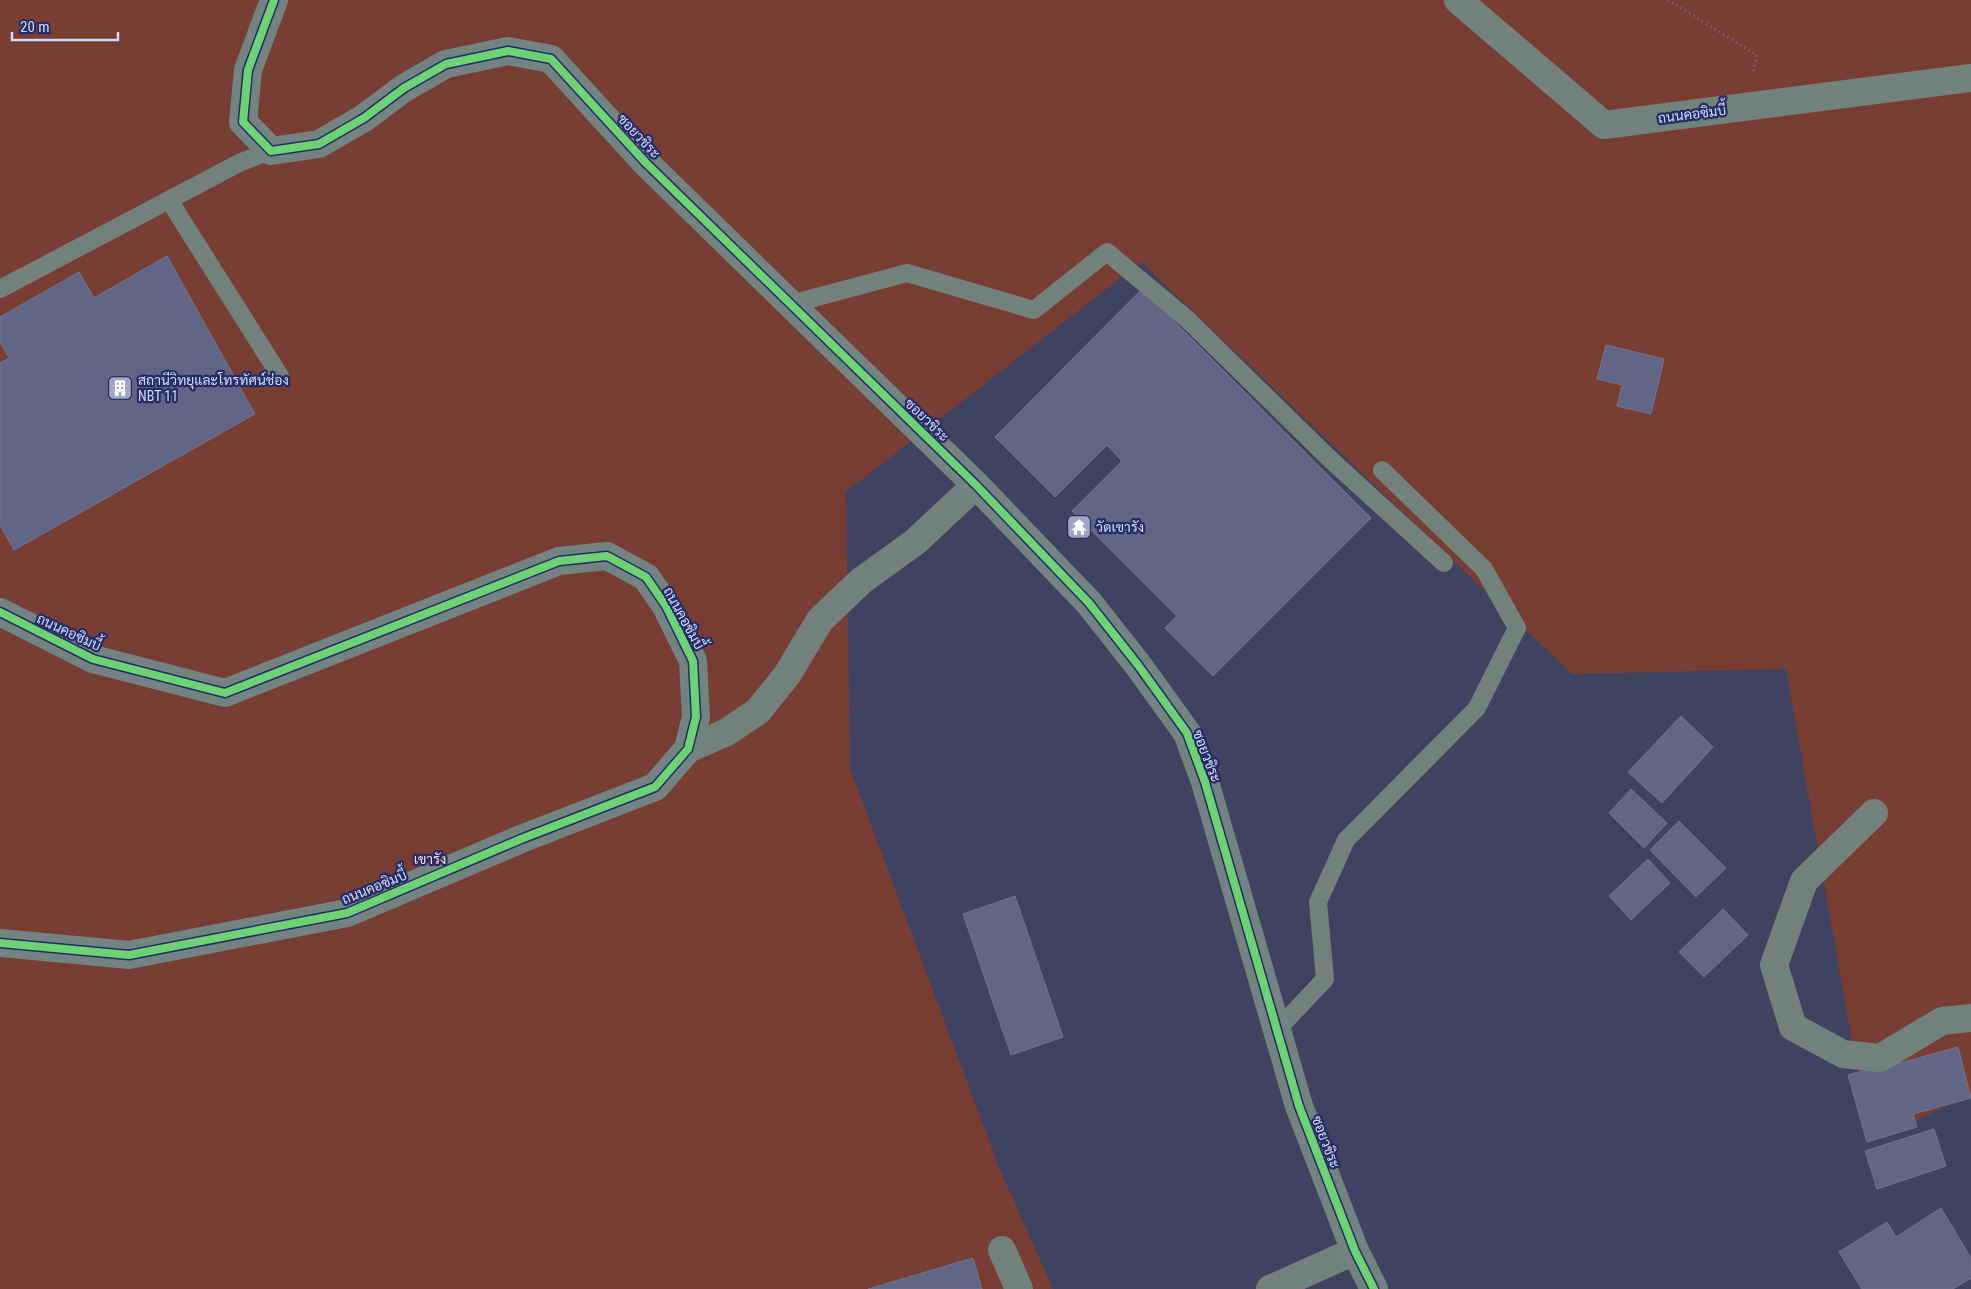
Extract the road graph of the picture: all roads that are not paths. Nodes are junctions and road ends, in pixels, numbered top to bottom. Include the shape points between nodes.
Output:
1 (274, 0) edge
2 (1458, 0) edge
3 (1971, 78) edge
4 (271, 151) junction
5 (169, 200) junction
6 (0, 289) edge
7 (791, 304) junction
8 (280, 376) dead end
9 (1382, 470) dead end
10 (976, 485) junction
11 (1444, 563) dead end
12 (0, 612) edge
13 (688, 749) junction
14 (1874, 813) dead end
15 (0, 943) edge
16 (1971, 1018) edge
17 (1277, 1030) junction
18 (1002, 1250) dead end
19 (1355, 1251) junction
20 (1020, 1289) edge
21 (1270, 1289) edge
22 (1374, 1289) edge

1 - 4 street via 248,70 244,122
2 - 3 street, ถนนคอซิมบี้ via 1604,125
4 - 5 lane via 241,162
4 - 7 street, ซอยวชิระ via 319,144 446,64 508,51 551,59 646,163
5 - 6 lane
5 - 8 lane
7 - 10 street, ซอยวชิระ
7 - 11 lane via 907,273 1034,310 1107,252 1187,319 1332,461
9 - 17 lane via 1484,569 1517,628 1477,708 1346,840 1318,902 1325,979
10 - 13 street via 916,542 861,581 820,620 787,675 758,711 727,732
10 - 17 street, ซอยวชิระ via 1089,603 1187,734 1205,782
12 - 13 street, ถนนคอซิมบี้ via 93,659 225,693 560,561 607,556 646,577 666,606 693,661 696,717
13 - 15 street, ถนนคอซิมบี้ via 655,787 347,913 129,955
14 - 16 street via 1804,880 1774,965 1794,1027 1843,1054 1880,1058 1942,1021
17 - 19 street, ซอยวชิระ via 1299,1106
18 - 20 street
19 - 21 street
19 - 22 street, ซอยวชิระ

